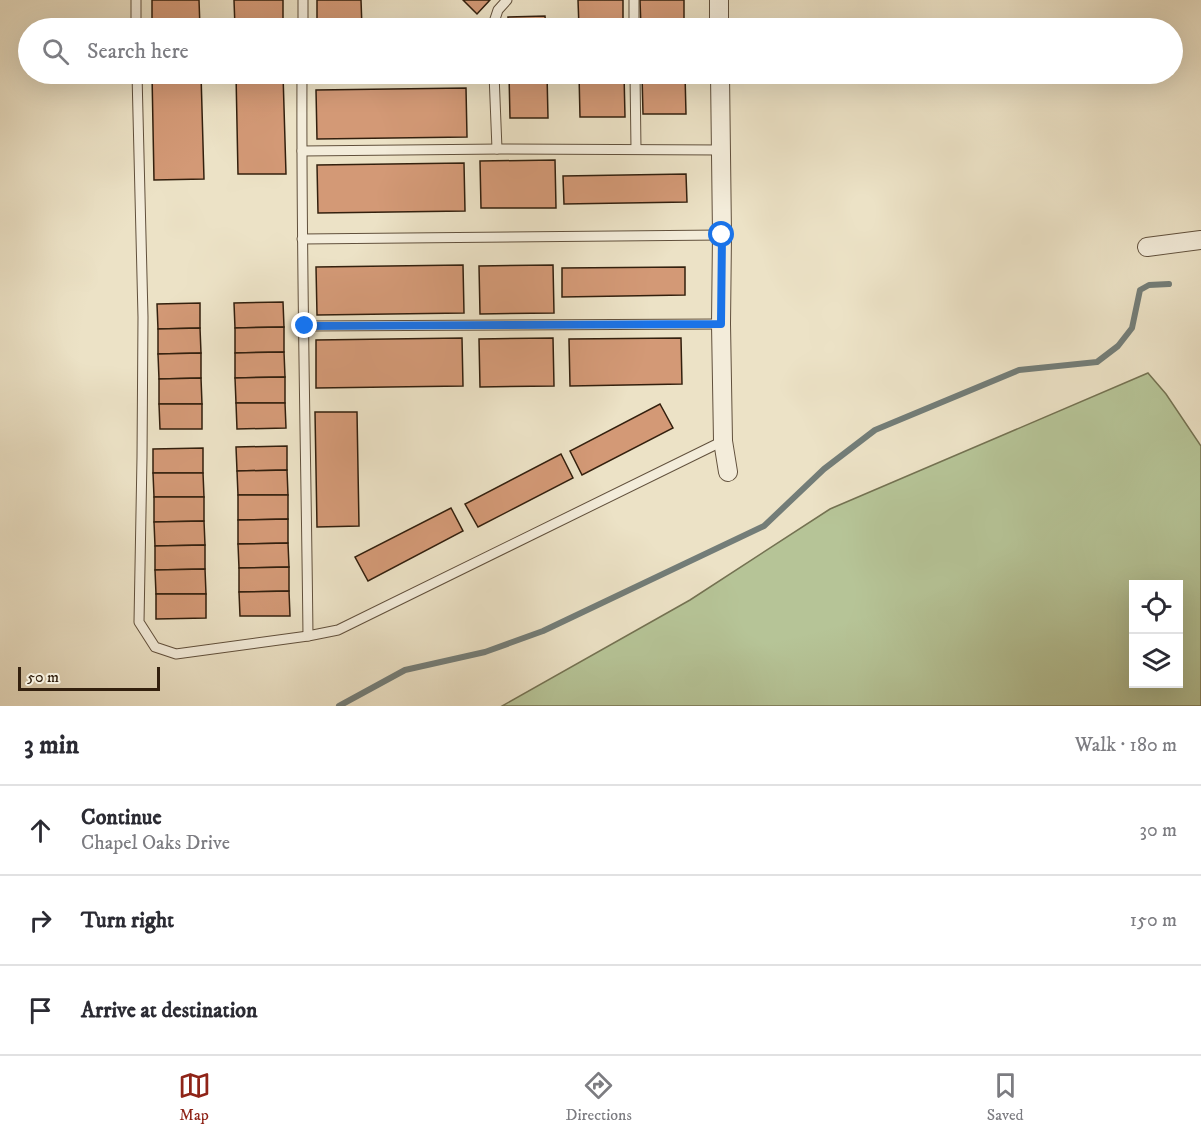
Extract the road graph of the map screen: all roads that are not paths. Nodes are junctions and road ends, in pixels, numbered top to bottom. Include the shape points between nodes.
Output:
1 (136, 0) edge
2 (303, 0) edge
3 (507, 0) edge
4 (634, 0) edge
5 (719, 0) edge
6 (136, 18) edge
7 (303, 18) edge
8 (495, 18) edge
9 (634, 18) edge
10 (719, 18) edge
11 (137, 84) edge
12 (303, 84) edge
13 (494, 84) edge
14 (635, 84) edge
15 (720, 84) edge
16 (497, 149) junction
17 (636, 149) junction
18 (721, 150) junction
19 (302, 151) junction
20 (722, 235) junction
21 (302, 239) junction
22 (1201, 240) edge
23 (1147, 247) dead end
24 (721, 324) junction
25 (305, 326) junction
26 (723, 441) junction
27 (728, 472) dead end
28 (308, 636) junction

1 - 6 lane
2 - 7 lane
3 - 8 lane
4 - 9 lane
5 - 10 street
11 - 28 lane via 143,317 139,622 155,647 176,654
12 - 19 lane
13 - 16 lane
14 - 17 lane
15 - 18 street
16 - 17 lane
16 - 19 lane
17 - 18 lane
18 - 20 street
19 - 21 lane
20 - 21 lane
20 - 24 street
21 - 25 lane
22 - 23 street
24 - 25 lane
24 - 26 street
25 - 28 lane
26 - 27 street
26 - 28 lane via 338,630

